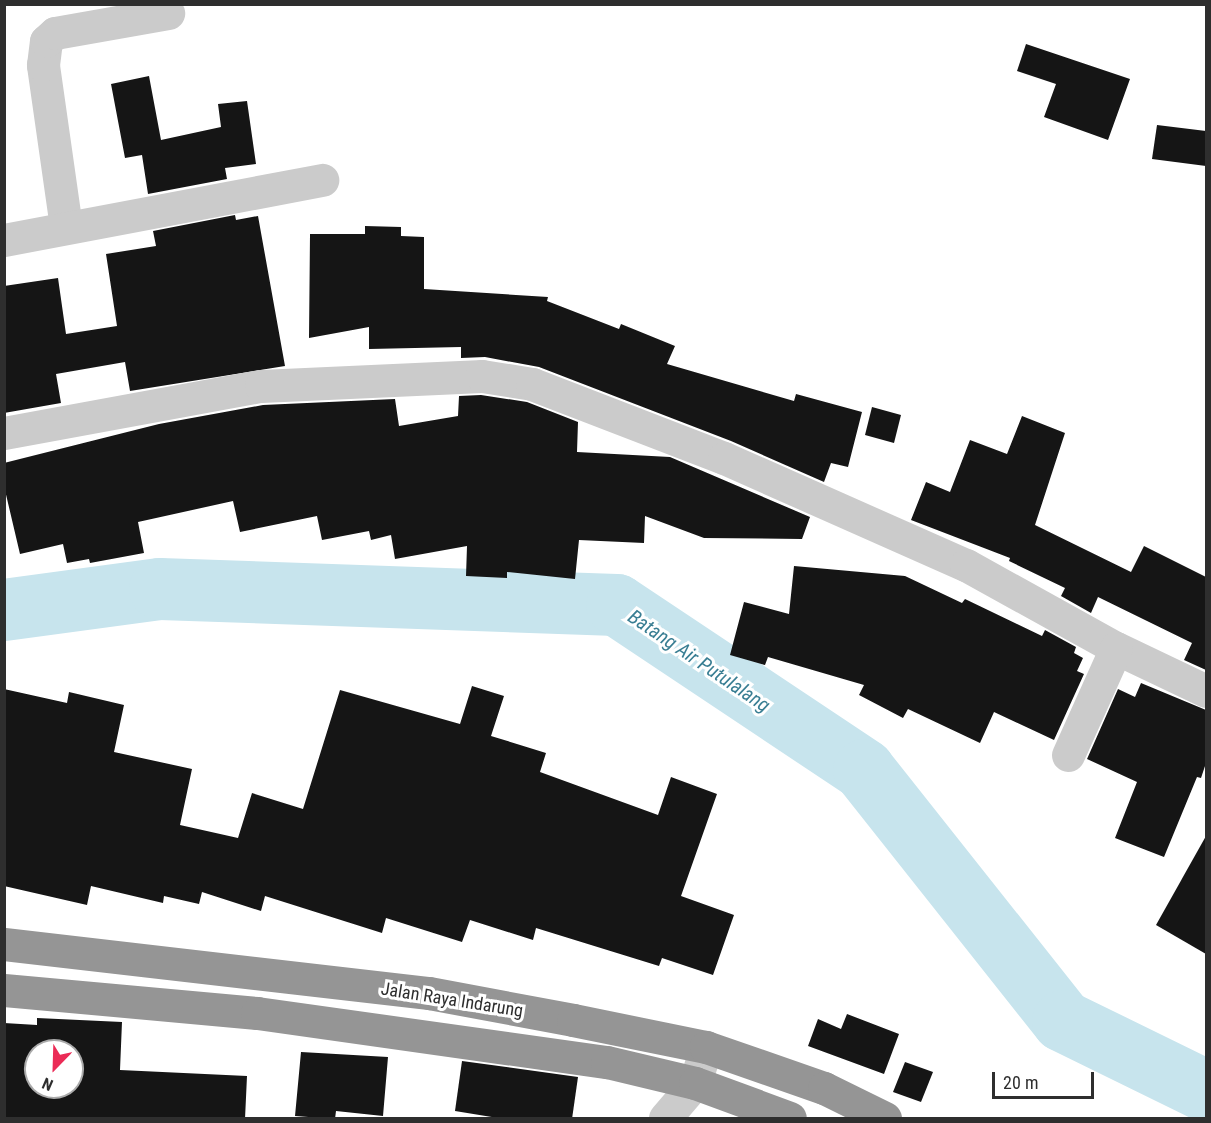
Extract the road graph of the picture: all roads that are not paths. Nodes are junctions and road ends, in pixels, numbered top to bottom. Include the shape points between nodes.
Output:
1 (168, 13) dead end
2 (322, 180) dead end
3 (66, 227) junction
4 (4, 240) edge
5 (4, 433) edge
6 (1116, 648) junction
7 (1206, 691) edge
8 (1068, 755) dead end
9 (4, 944) edge
10 (261, 976) junction
11 (4, 990) edge
12 (257, 1013) junction
13 (706, 1047) junction
14 (695, 1083) junction
15 (665, 1119) edge
16 (790, 1119) edge
17 (885, 1119) edge

1 - 3 street via 55,33 46,41 43,65
2 - 3 street
3 - 4 street
5 - 6 street via 261,386 482,376 532,384 724,458 966,565
6 - 7 street
6 - 8 street
9 - 10 highway, Jalan Raya Indarung
10 - 12 highway
10 - 13 highway, Jalan Raya Indarung via 429,993
11 - 12 highway, Jalan Raya Indarung
12 - 14 highway, Jalan Raya Indarung via 607,1062
13 - 14 street
13 - 17 highway, Jalan Raya Indarung via 824,1088
14 - 15 street
14 - 16 highway, Jalan Raya Indarung

